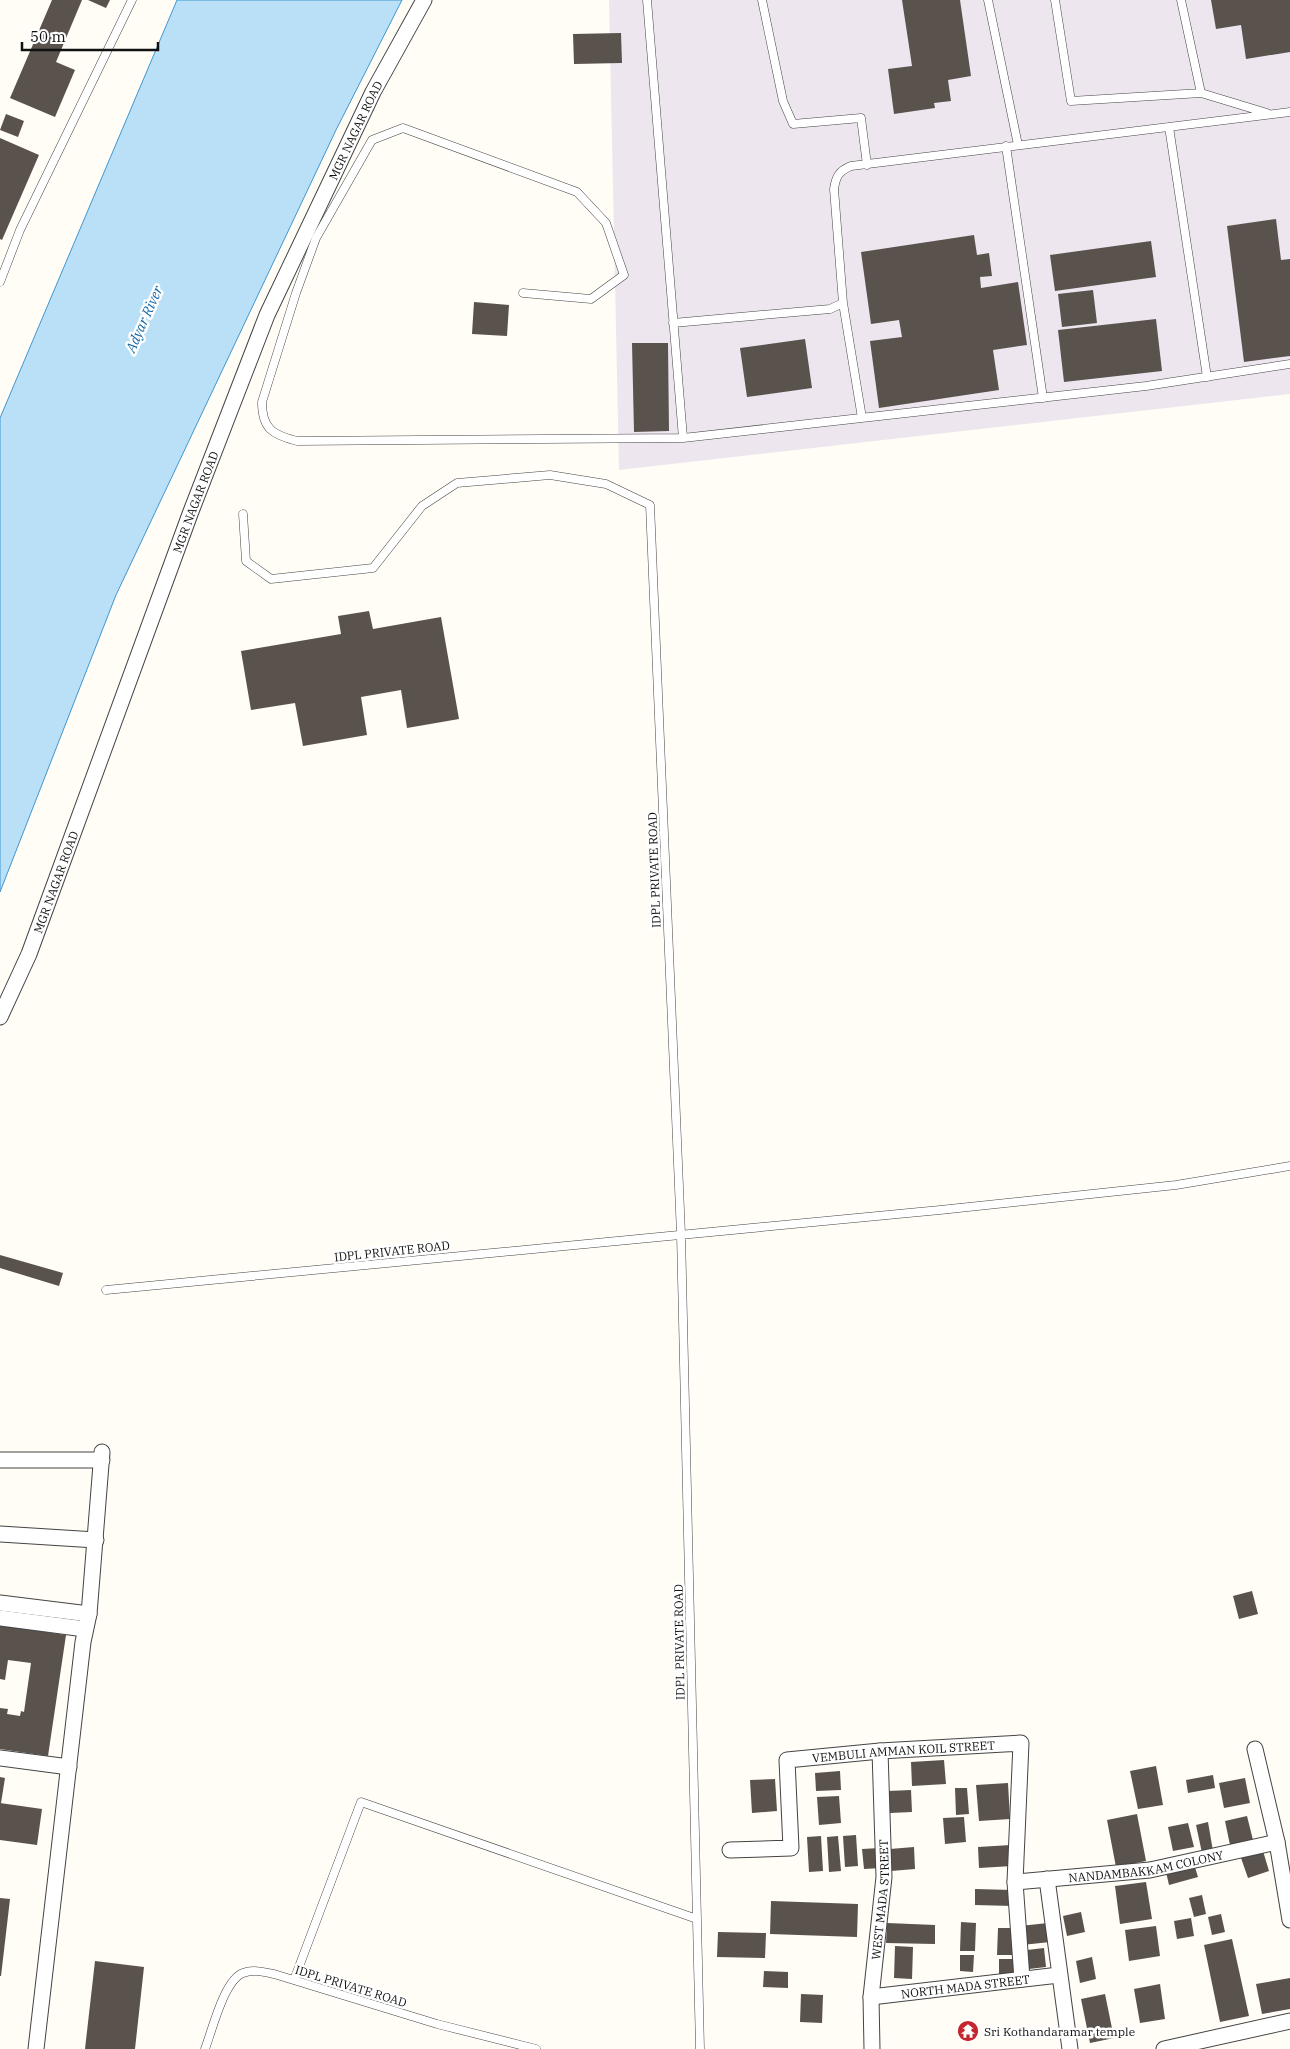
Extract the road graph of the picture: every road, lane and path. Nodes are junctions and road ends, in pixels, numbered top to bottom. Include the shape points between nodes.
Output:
1 (132, 0) edge
2 (424, 0) edge
3 (647, 0) edge
4 (762, 0) edge
5 (988, 0) edge
6 (1055, 0) edge
7 (1181, 0) edge
8 (1201, 93) junction
9 (1290, 112) edge
10 (1271, 114) junction
11 (1169, 127) junction
12 (1018, 145) junction
13 (1006, 146) junction
14 (867, 165) junction
15 (0, 282) edge
16 (523, 293) dead end
17 (843, 304) junction
18 (674, 323) junction
19 (1290, 364) edge
20 (1208, 377) junction
21 (1043, 398) junction
22 (862, 418) junction
23 (683, 438) junction
24 (243, 514) dead end
25 (0, 1017) edge
26 (1290, 1166) edge
27 (681, 1234) junction
28 (106, 1290) dead end
29 (0, 1460) edge
30 (0, 1534) edge
31 (96, 1540) junction
32 (0, 1603) edge
33 (89, 1614) junction
34 (0, 1618) edge
35 (85, 1629) junction
36 (1255, 1749) dead end
37 (880, 1751) junction
38 (0, 1758) edge
39 (69, 1767) junction
40 (1277, 1842) junction
41 (730, 1850) dead end
42 (1047, 1879) junction
43 (1015, 1882) junction
44 (697, 1919) junction
45 (1290, 1920) edge
46 (1059, 1975) junction
47 (1022, 1979) junction
48 (294, 1980) junction
49 (871, 1997) junction
50 (1290, 2021) edge
51 (1187, 2047) edge
52 (36, 2049) edge
53 (205, 2049) edge
54 (536, 2049) edge
55 (700, 2049) edge
56 (872, 2049) edge
57 (1070, 2049) edge
58 (1164, 2049) edge

1 - 15 lane via 20,230
2 - 25 street, MGR NAGAR ROAD via 373,92 267,315 190,514 29,954
3 - 18 lane
4 - 14 lane via 783,101 793,124 861,118
5 - 12 lane
6 - 8 lane via 1071,102
7 - 8 lane
8 - 10 lane
9 - 10 lane
10 - 11 lane
11 - 12 lane
11 - 20 lane
12 - 13 lane
13 - 14 lane
13 - 21 lane
14 - 17 lane via 842,170 836,176 836,232
16 - 23 lane via 592,299 624,276 606,222 576,192 403,128 372,140 316,238 262,402 262,418 270,431 297,441
17 - 18 lane via 830,309
17 - 22 lane
18 - 23 lane
19 - 20 lane
20 - 21 lane
21 - 22 lane
22 - 23 lane
24 - 27 lane, IDPL PRIVATE ROAD via 246,562 271,579 373,568 422,506 457,482 550,475 606,484 650,505
26 - 27 lane via 1176,1186
27 - 28 lane, IDPL PRIVATE ROAD
27 - 44 lane, IDPL PRIVATE ROAD
29 - 31 street via 102,1456
30 - 31 street
31 - 33 street
32 - 33 street
33 - 35 street
34 - 35 street
35 - 39 street
36 - 40 street
37 - 41 street, VEMBULI AMMAN KOIL STREET via 788,1760 791,1848
37 - 43 street, VEMBULI AMMAN KOIL STREET via 1021,1743
37 - 49 street, WEST MADA STREET via 884,1877
38 - 39 street
39 - 52 street
40 - 42 street, NANDAMBAKKAM COLONY via 1150,1870
40 - 45 street
42 - 43 street, NANDAMBAKKAM COLONY
42 - 46 street
43 - 47 street
44 - 48 lane via 361,1802
44 - 55 lane, IDPL PRIVATE ROAD
46 - 47 street, NORTH MADA STREET
46 - 57 street
47 - 49 street, NORTH MADA STREET
48 - 53 lane, IDPL PRIVATE ROAD via 254,1971 241,1973 228,1986
48 - 54 lane, IDPL PRIVATE ROAD via 437,2024
49 - 56 street, WEST MADA STREET
50 - 51 street
51 - 58 street

